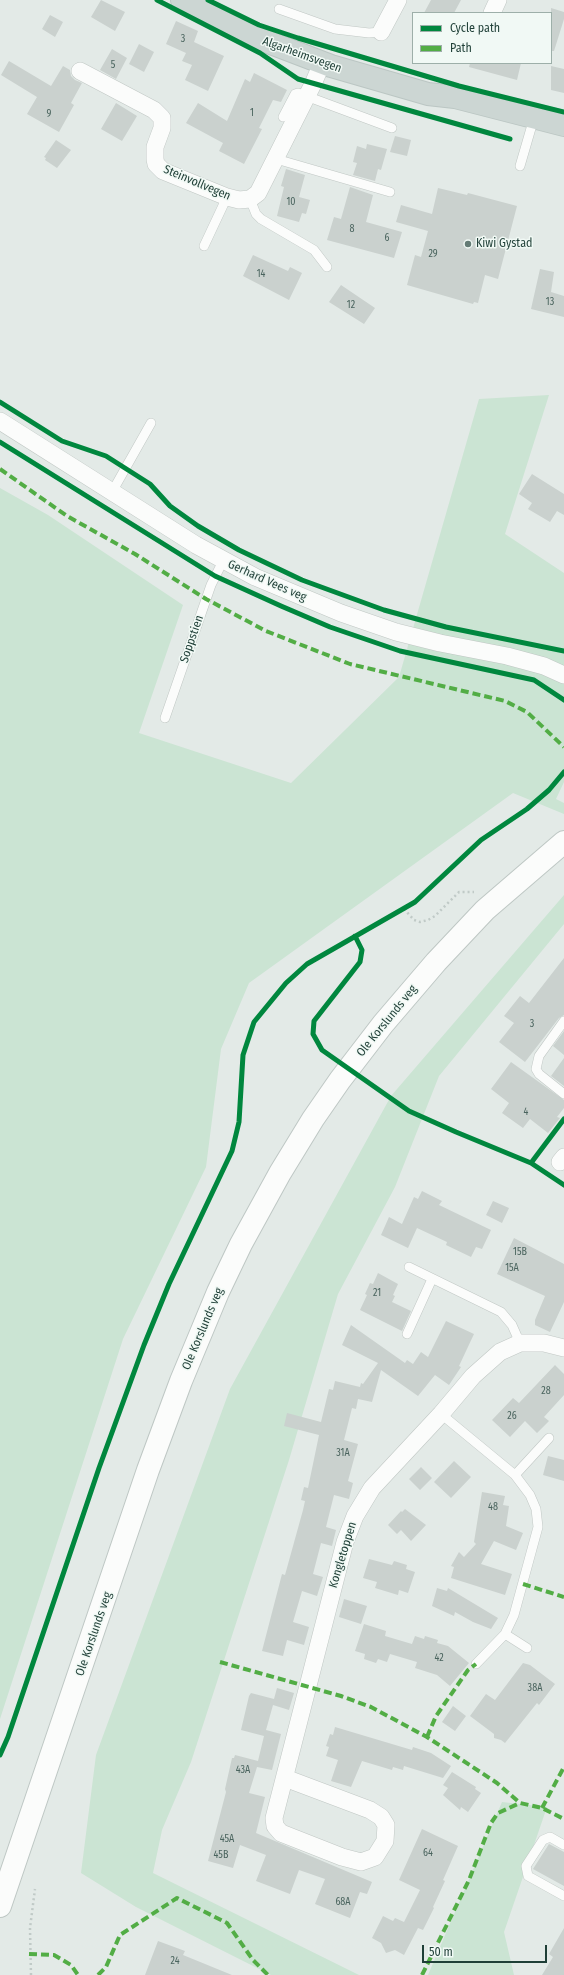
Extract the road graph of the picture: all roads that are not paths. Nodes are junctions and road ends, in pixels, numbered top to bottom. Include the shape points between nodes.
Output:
1 (182, 0) edge
2 (398, 0) edge
3 (498, 0) edge
4 (279, 9) dead end
5 (492, 12) edge
6 (381, 32) joint
7 (322, 63) junction
8 (80, 71) dead end
9 (306, 97) junction
10 (283, 117) dead end
11 (533, 124) junction
12 (564, 125) edge
13 (392, 128) dead end
14 (564, 140) edge
15 (276, 159) junction
16 (520, 166) dead end
17 (390, 192) dead end
18 (227, 197) junction
19 (250, 199) junction
20 (204, 246) dead end
21 (327, 267) dead end
22 (0, 421) edge
23 (152, 423) dead end
24 (112, 492) junction
25 (223, 561) junction
26 (564, 675) edge
27 (165, 718) dead end
28 (564, 842) edge
29 (564, 1021) edge
30 (564, 1094) edge
31 (409, 1267) dead end
32 (432, 1279) junction
33 (407, 1334) dead end
34 (520, 1343) junction
35 (564, 1348) edge
36 (441, 1414) junction
37 (549, 1438) dead end
38 (515, 1475) junction
39 (505, 1634) junction
40 (527, 1648) dead end
41 (476, 1664) dead end
42 (285, 1778) junction
43 (564, 1845) edge
44 (564, 1896) edge
45 (0, 1906) edge

1 - 7 main road, Algarheimsvegen via 255,37
2 - 6 street
3 - 5 street
4 - 6 lane via 335,29
7 - 9 street
7 - 11 main road, Algarheimsvegen via 428,94 455,97
8 - 18 street, Steinvollvegen via 154,110 162,118 162,128 155,147 156,164 163,170
9 - 10 lane via 295,94
9 - 13 lane
9 - 15 street
11 - 12 main road, Algarheimsvegen
11 - 14 main road, Algarheimsvegen
11 - 16 lane
15 - 17 lane
15 - 19 street via 258,193
18 - 19 street, Steinvollvegen
18 - 20 lane
19 - 21 lane via 261,219 314,250
22 - 24 street, Gerhard Vees veg
23 - 24 lane
24 - 25 street, Gerhard Vees veg
25 - 26 street, Gerhard Vees veg via 341,613 396,632 514,658 544,666
25 - 27 lane, Soppstien via 212,585
28 - 45 street, Ole Korslunds veg via 485,910 383,1024 313,1119 241,1244 181,1381 148,1470
29 - 30 lane via 539,1056 536,1069
31 - 32 lane
32 - 33 lane
32 - 34 lane via 501,1312 512,1325
34 - 35 street, Kongletoppen via 544,1343
34 - 36 street, Kongletoppen via 500,1352 472,1376
36 - 38 lane
36 - 42 street, Kongletoppen via 372,1488 355,1516 345,1542
37 - 38 lane
38 - 39 lane via 530,1495 536,1509 538,1527 514,1615
39 - 40 lane
39 - 41 lane
42 - 42 street, Kongletoppen via 274,1818 275,1826 281,1832 342,1857 361,1862 375,1857 385,1841 386,1825 381,1818 370,1810
43 - 44 lane via 550,1837 543,1840 526,1866 528,1876

